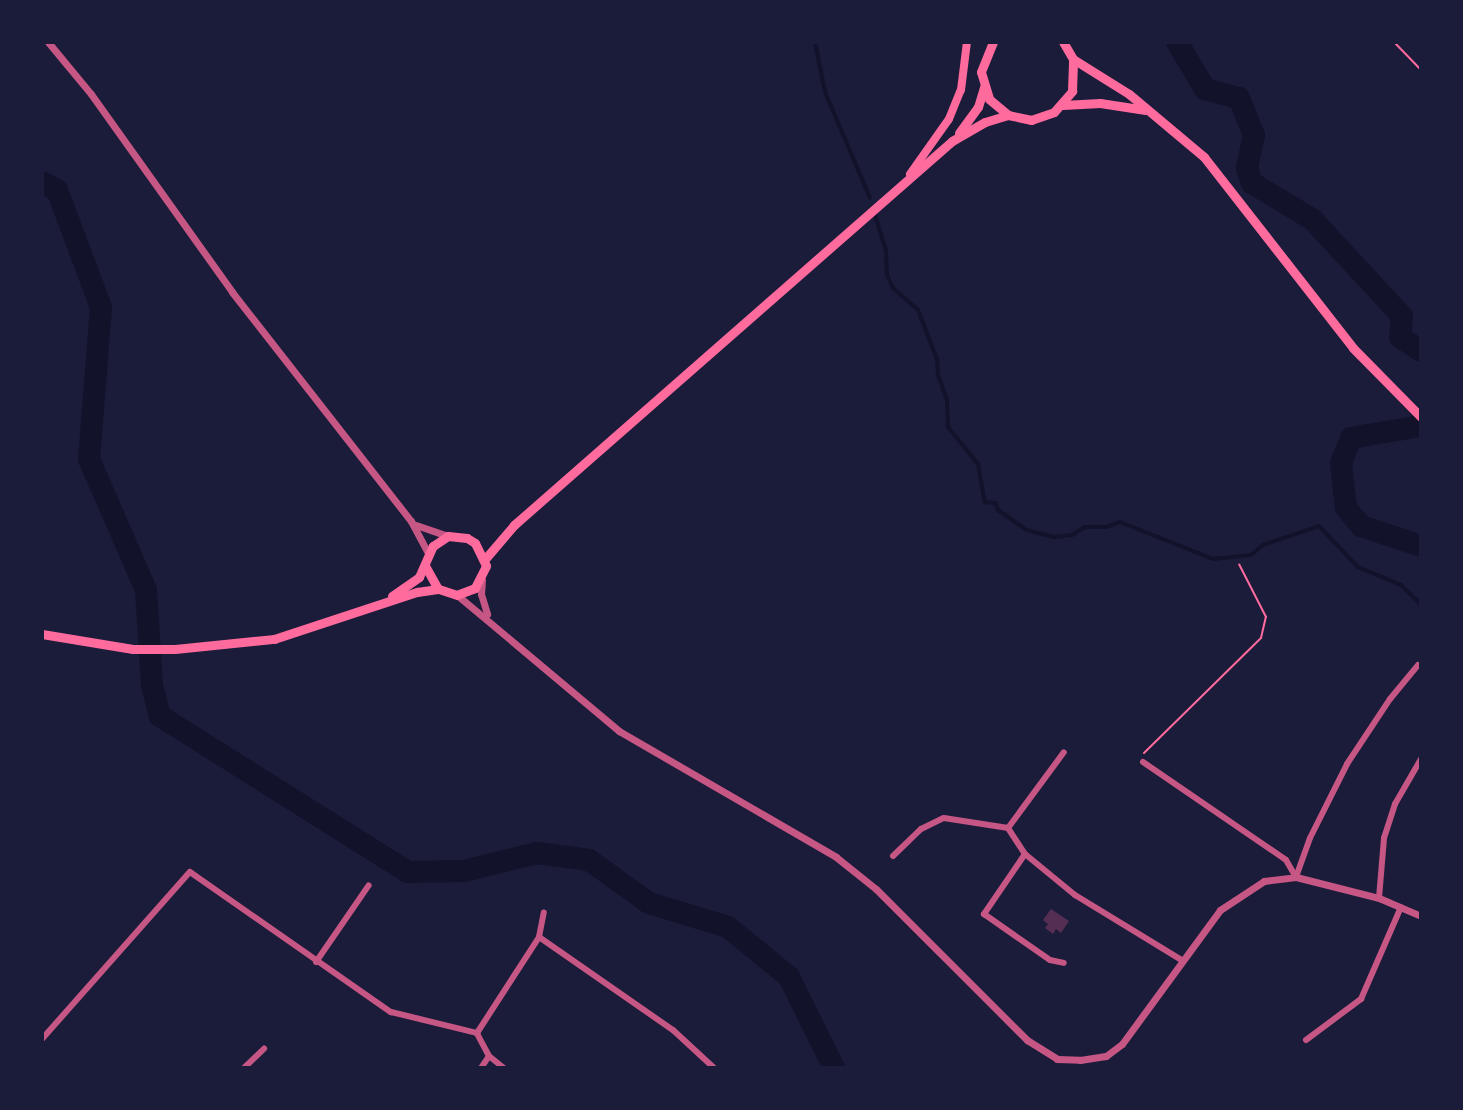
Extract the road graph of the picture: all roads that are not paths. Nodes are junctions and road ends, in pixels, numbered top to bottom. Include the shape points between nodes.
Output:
1 (48, 42) edge
2 (967, 42) edge
3 (992, 42) edge
4 (1063, 42) edge
5 (1073, 59) junction
6 (984, 87) junction
7 (1063, 105) junction
8 (1148, 110) junction
9 (1008, 115) junction
10 (952, 141) junction
11 (902, 185) junction
12 (1418, 414) edge
13 (411, 521) junction
14 (514, 525) junction
15 (448, 536) junction
16 (475, 543) junction
17 (428, 553) junction
18 (485, 559) junction
19 (426, 567) junction
20 (482, 580) junction
21 (438, 589) junction
22 (457, 595) junction
23 (368, 608) junction
24 (490, 620) junction
25 (42, 634) edge
26 (1418, 665) dead end
27 (1064, 752) dead end
28 (1421, 759) edge
29 (1143, 762) road end
30 (1008, 828) junction
31 (1025, 854) junction
32 (893, 856) dead end
33 (1296, 877) junction
34 (369, 885) dead end
35 (1379, 898) junction
36 (1401, 907) junction
37 (544, 912) dead end
38 (1421, 916) edge
39 (539, 937) junction
40 (1183, 961) junction
41 (316, 962) junction
42 (1064, 963) dead end
43 (477, 1033) junction
44 (42, 1039) edge
45 (1306, 1040) dead end
46 (264, 1049) dead end
47 (489, 1056) junction
48 (244, 1068) edge
49 (481, 1068) edge
50 (504, 1068) edge
51 (714, 1068) edge

1 - 13 street via 232,292
2 - 11 main road via 961,90 949,119
3 - 6 main road via 981,72
4 - 5 main road
5 - 7 main road via 1074,83
5 - 8 main road
6 - 9 main road via 989,99
6 - 10 main road via 978,107
7 - 8 main road via 1100,103
7 - 9 main road via 1031,120
8 - 12 main road via 1204,157 1353,348
9 - 10 main road
10 - 11 main road
11 - 14 main road
13 - 15 street
13 - 17 street
14 - 16 main road
14 - 18 main road
15 - 16 main road
15 - 17 main road
16 - 18 main road
17 - 19 main road
18 - 20 main road
19 - 21 main road
19 - 23 main road via 413,583
20 - 22 main road
20 - 24 street
21 - 22 main road
21 - 23 main road
22 - 24 street
23 - 25 main road via 274,639 175,649
24 - 40 street via 619,731 836,857 876,889 1027,1040 1057,1059 1106,1056 1122,1044
26 - 33 street via 1347,764
27 - 30 street
28 - 35 street via 1395,804 1384,838
29 - 33 street via 1286,860
30 - 31 street
30 - 32 street via 944,818 921,829
31 - 40 street via 1075,895
31 - 42 street via 984,914 1050,960
33 - 35 street
33 - 40 street via 1264,881 1235,897
34 - 41 street
35 - 36 street
36 - 38 street
36 - 45 street via 1361,999
37 - 39 street
39 - 43 street
39 - 51 street via 673,1030
41 - 43 street via 391,1012
41 - 44 street via 190,872
43 - 47 street
46 - 48 street
47 - 49 street
47 - 50 street

